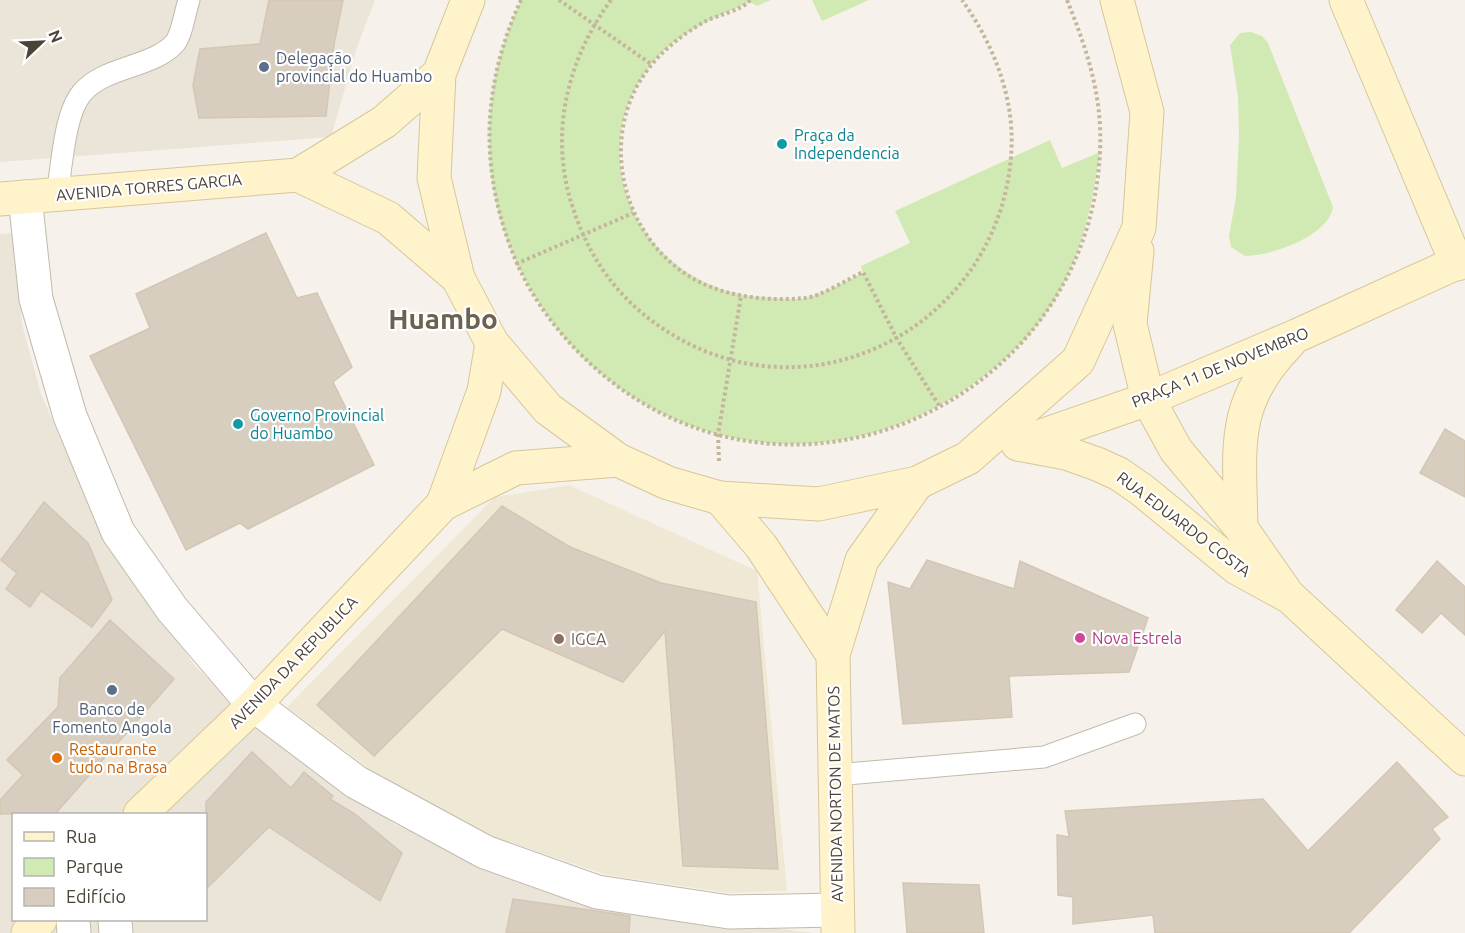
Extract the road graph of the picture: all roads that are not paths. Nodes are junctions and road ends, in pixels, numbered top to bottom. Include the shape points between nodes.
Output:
1 (189, 0) edge
2 (468, 0) edge
3 (1117, 0) edge
4 (1346, 0) edge
5 (440, 74) junction
6 (298, 175) junction
7 (27, 197) edge
8 (1139, 228) junction
9 (1462, 264) edge
10 (458, 278) junction
11 (1296, 336) junction
12 (492, 343) junction
13 (1148, 399) junction
14 (1018, 444) junction
15 (968, 459) junction
16 (618, 460) junction
17 (917, 483) junction
18 (720, 498) junction
19 (443, 504) junction
20 (1241, 528) junction
21 (1290, 597) junction
22 (833, 655) junction
23 (254, 705) junction
24 (1135, 724) dead end
25 (1465, 759) edge
26 (834, 775) junction
27 (141, 813) edge
28 (39, 921) edge
29 (838, 922) edge
30 (28, 933) edge

1 - 7 lane via 175,43 150,59 92,82 80,94
2 - 5 main road, PRAÇA 11 DE NOVEMBRO
3 - 8 main road, PRAÇA 11 DE NOVEMBRO via 1147,112
4 - 9 main road
5 - 6 main road via 384,122
5 - 10 main road, PRAÇA 11 DE NOVEMBRO via 434,178
6 - 7 main road, AVENIDA TORRES GARCIA
6 - 10 main road via 388,218
7 - 23 street via 36,299 70,416 118,532 171,609
8 - 13 main road via 1130,324
8 - 15 main road, PRAÇA 11 DE NOVEMBRO via 1078,361
9 - 11 main road, PRAÇA 11 DE NOVEMBRO
10 - 12 main road, PRAÇA 11 DE NOVEMBRO
11 - 13 main road, PRAÇA 11 DE NOVEMBRO
11 - 20 main road via 1258,380 1246,405 1240,431
12 - 16 main road, PRAÇA 11 DE NOVEMBRO via 548,410
12 - 19 main road via 484,391
13 - 14 main road, PRAÇA 11 DE NOVEMBRO
13 - 20 main road via 1176,450
14 - 15 main road, PRAÇA 11 DE NOVEMBRO
14 - 21 main road, RUA EDUARDO COSTA via 1066,453 1119,474 1237,568
15 - 17 main road, PRAÇA 11 DE NOVEMBRO
16 - 18 main road, PRAÇA 11 DE NOVEMBRO via 668,483
16 - 19 main road via 516,468
17 - 18 main road, PRAÇA 11 DE NOVEMBRO via 819,504
17 - 22 main road, AVENIDA NORTON DE MATOS via 862,560
18 - 22 main road via 761,546
19 - 23 main road, AVENIDA DA REPUBLICA
20 - 21 main road
21 - 25 main road, RUA EDUARDO COSTA
22 - 26 main road, AVENIDA NORTON DE MATOS
23 - 27 main road, AVENIDA DA REPUBLICA
23 - 29 street via 356,782 485,852 586,888 729,912
24 - 26 lane via 1044,757
26 - 29 main road, AVENIDA NORTON DE MATOS
28 - 30 main road

